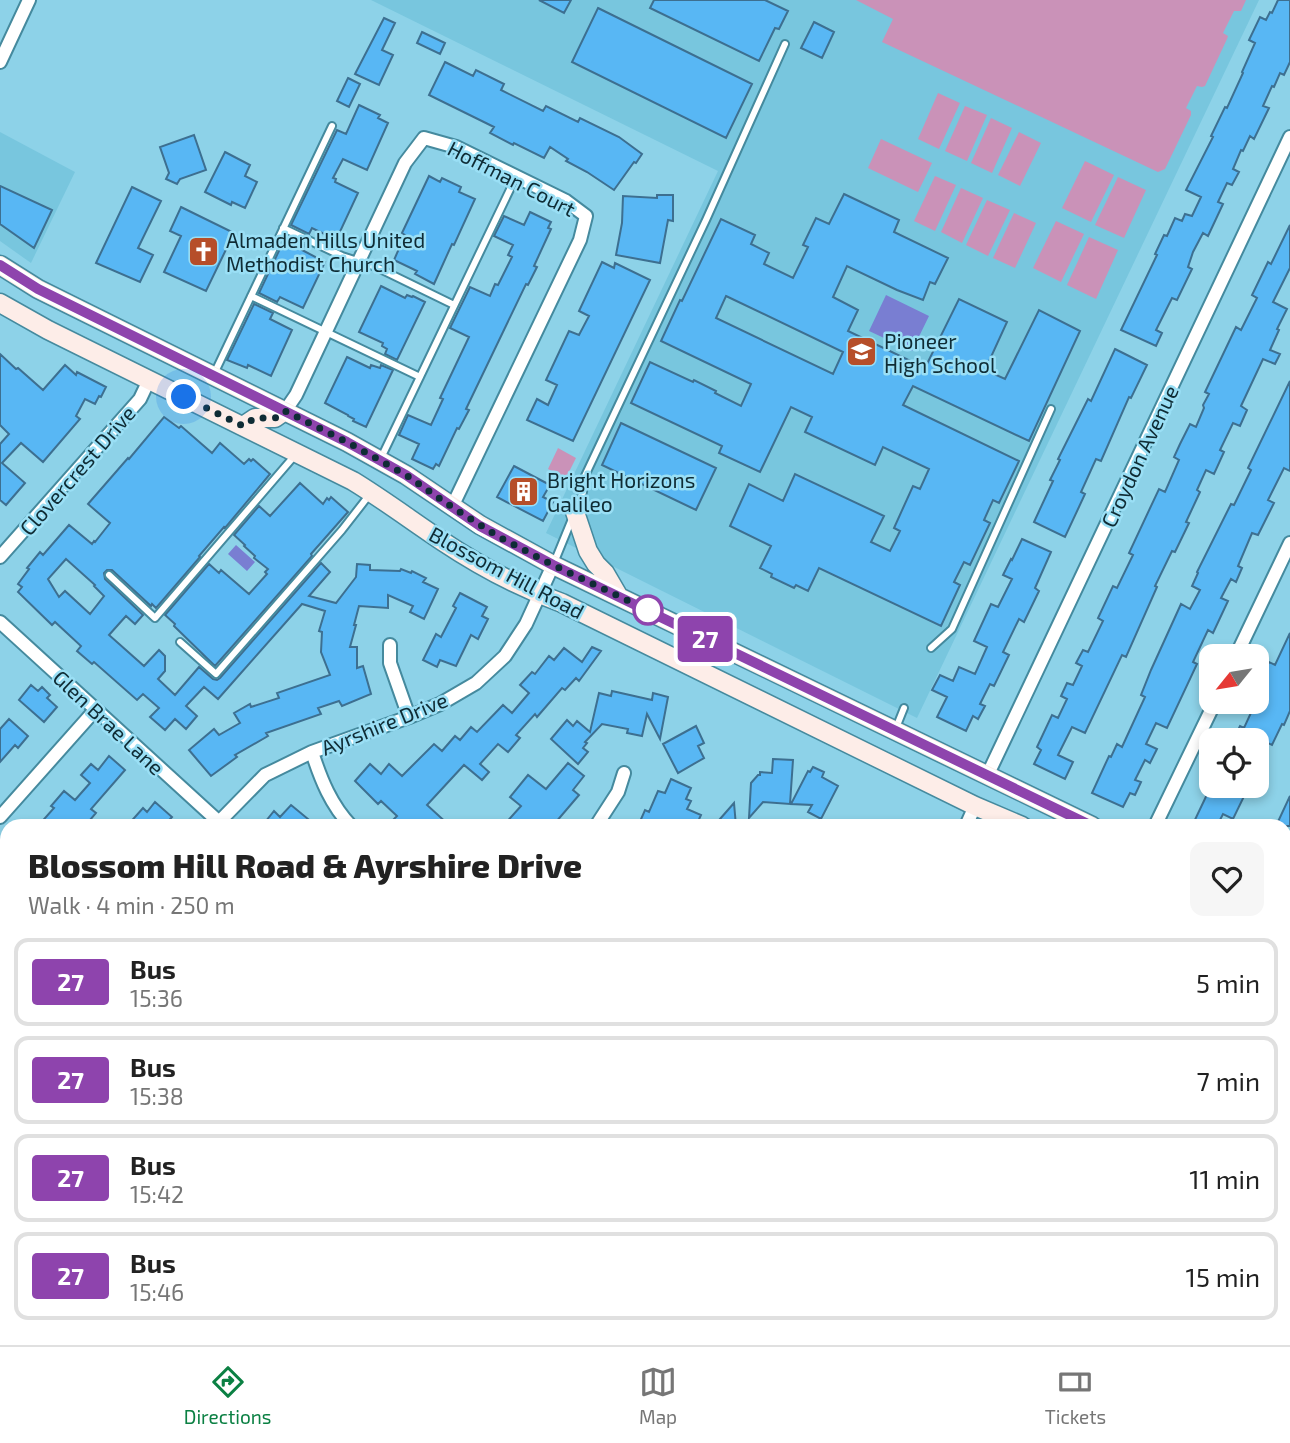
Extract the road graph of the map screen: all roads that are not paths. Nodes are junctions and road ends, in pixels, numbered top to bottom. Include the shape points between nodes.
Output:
1 (29, 0) edge
2 (785, 44) dead end
3 (0, 62) edge
4 (332, 126) dead end
5 (1290, 137) edge
6 (516, 177) junction
7 (283, 228) junction
8 (359, 262) junction
9 (3, 273) edge
10 (251, 296) junction
11 (0, 303) edge
12 (454, 305) junction
13 (325, 331) junction
14 (213, 376) junction
15 (420, 377) junction
16 (149, 380) junction
17 (1051, 409) dead end
18 (285, 411) junction
19 (243, 426) junction
20 (298, 453) junction
21 (380, 460) junction
22 (372, 492) junction
23 (452, 507) junction
24 (575, 512) junction
25 (1290, 543) edge
26 (0, 557) edge
27 (553, 565) junction
28 (109, 575) dead end
29 (540, 595) junction
30 (619, 597) junction
31 (0, 622) edge
32 (180, 642) dead end
33 (1242, 644) edge
34 (390, 645) dead end
35 (931, 648) dead end
36 (904, 708) dead end
37 (96, 709) junction
38 (1208, 714) edge
39 (409, 718) junction
40 (895, 730) junction
41 (312, 752) junction
42 (624, 773) dead end
43 (988, 774) junction
44 (975, 806) junction
45 (0, 817) edge
46 (212, 819) edge
47 (222, 819) edge
48 (345, 819) edge
49 (601, 819) edge
50 (969, 819) edge
51 (1006, 819) edge
52 (1078, 819) edge
53 (1159, 819) edge

1 - 3 street
2 - 24 lane via 584,478
4 - 7 lane
5 - 43 street, Croydon Avenue
6 - 8 street, Hoffman Court via 456,147 424,138 405,163
6 - 12 lane
6 - 23 street, Hoffman Court via 586,216 580,240
7 - 8 lane
7 - 10 lane
8 - 12 lane
8 - 13 street, Hoffman Court
9 - 14 main road, Blossom Hill Road
10 - 13 lane
10 - 14 lane
11 - 16 main road, Blossom Hill Road
12 - 15 lane
13 - 15 lane
13 - 18 street, Hoffman Court
14 - 18 main road, Blossom Hill Road
15 - 21 lane
16 - 19 main road, Blossom Hill Road
16 - 26 street, Clovercrest Drive via 140,399
17 - 35 lane via 952,629
18 - 19 main road
18 - 21 main road, Blossom Hill Road
19 - 20 main road, Blossom Hill Road
20 - 22 main road, Blossom Hill Road
20 - 28 lane via 155,618
21 - 23 main road, Blossom Hill Road
22 - 29 main road, Blossom Hill Road via 445,543
22 - 32 lane via 216,674
23 - 27 main road, Blossom Hill Road
24 - 27 lane
24 - 30 main road via 588,551
25 - 33 street
27 - 29 street, Ayrshire Drive
27 - 30 main road, Blossom Hill Road
29 - 39 street, Ayrshire Drive via 505,656 475,683
29 - 44 main road, Blossom Hill Road
30 - 40 main road, Blossom Hill Road
31 - 37 street, Glen Brae Lane
34 - 39 street via 390,663
36 - 40 lane
37 - 45 street
37 - 46 street, Glen Brae Lane
38 - 53 street
39 - 41 street, Ayrshire Drive
40 - 43 main road, Blossom Hill Road
41 - 47 street, Ayrshire Drive via 265,775
41 - 48 street via 333,804
42 - 49 street
43 - 52 main road, Blossom Hill Road
44 - 50 street
44 - 51 main road, Blossom Hill Road

